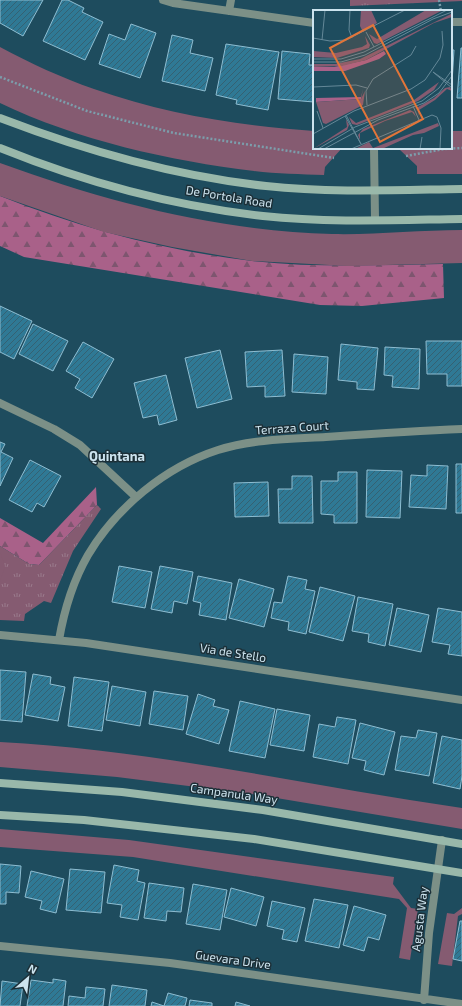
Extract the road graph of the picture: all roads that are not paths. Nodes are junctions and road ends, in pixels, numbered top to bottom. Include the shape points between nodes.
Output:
1 (164, 0) edge
2 (231, 0) edge
3 (229, 11) junction
4 (313, 23) edge
5 (0, 118) edge
6 (0, 148) edge
7 (374, 149) edge
8 (462, 189) edge
9 (374, 190) junction
10 (375, 219) junction
11 (462, 219) edge
12 (0, 403) edge
13 (462, 429) edge
14 (136, 497) junction
15 (0, 635) edge
16 (59, 640) junction
17 (462, 700) edge
18 (0, 783) edge
19 (0, 815) edge
20 (442, 840) junction
21 (462, 844) edge
22 (438, 870) junction
23 (462, 873) edge
24 (0, 946) edge
25 (424, 1000) junction
26 (462, 1004) edge

1 - 3 street
2 - 3 street
3 - 4 street
5 - 9 main road, De Portola Road via 47,136 119,158 188,175 267,186
6 - 10 main road, De Portola Road via 109,187 185,203 262,216 337,221
7 - 9 street
8 - 9 main road, De Portola Road
9 - 10 street
10 - 11 main road, De Portola Road
12 - 14 street via 54,429 80,445
13 - 14 street, Terraza Court via 264,440 217,451 173,470
14 - 16 street, Terraza Court via 88,555 63,617
15 - 16 street, Via de Stello
16 - 17 street, Via de Stello
18 - 20 main road, Campanula Way via 122,792 263,810
19 - 22 main road via 84,820 254,839
20 - 21 main road, Campanula Way
20 - 22 street, Agusta Way
22 - 23 main road
22 - 25 street, Agusta Way via 429,933
24 - 25 street, Guevara Drive via 170,963
25 - 26 street, Guevara Drive

